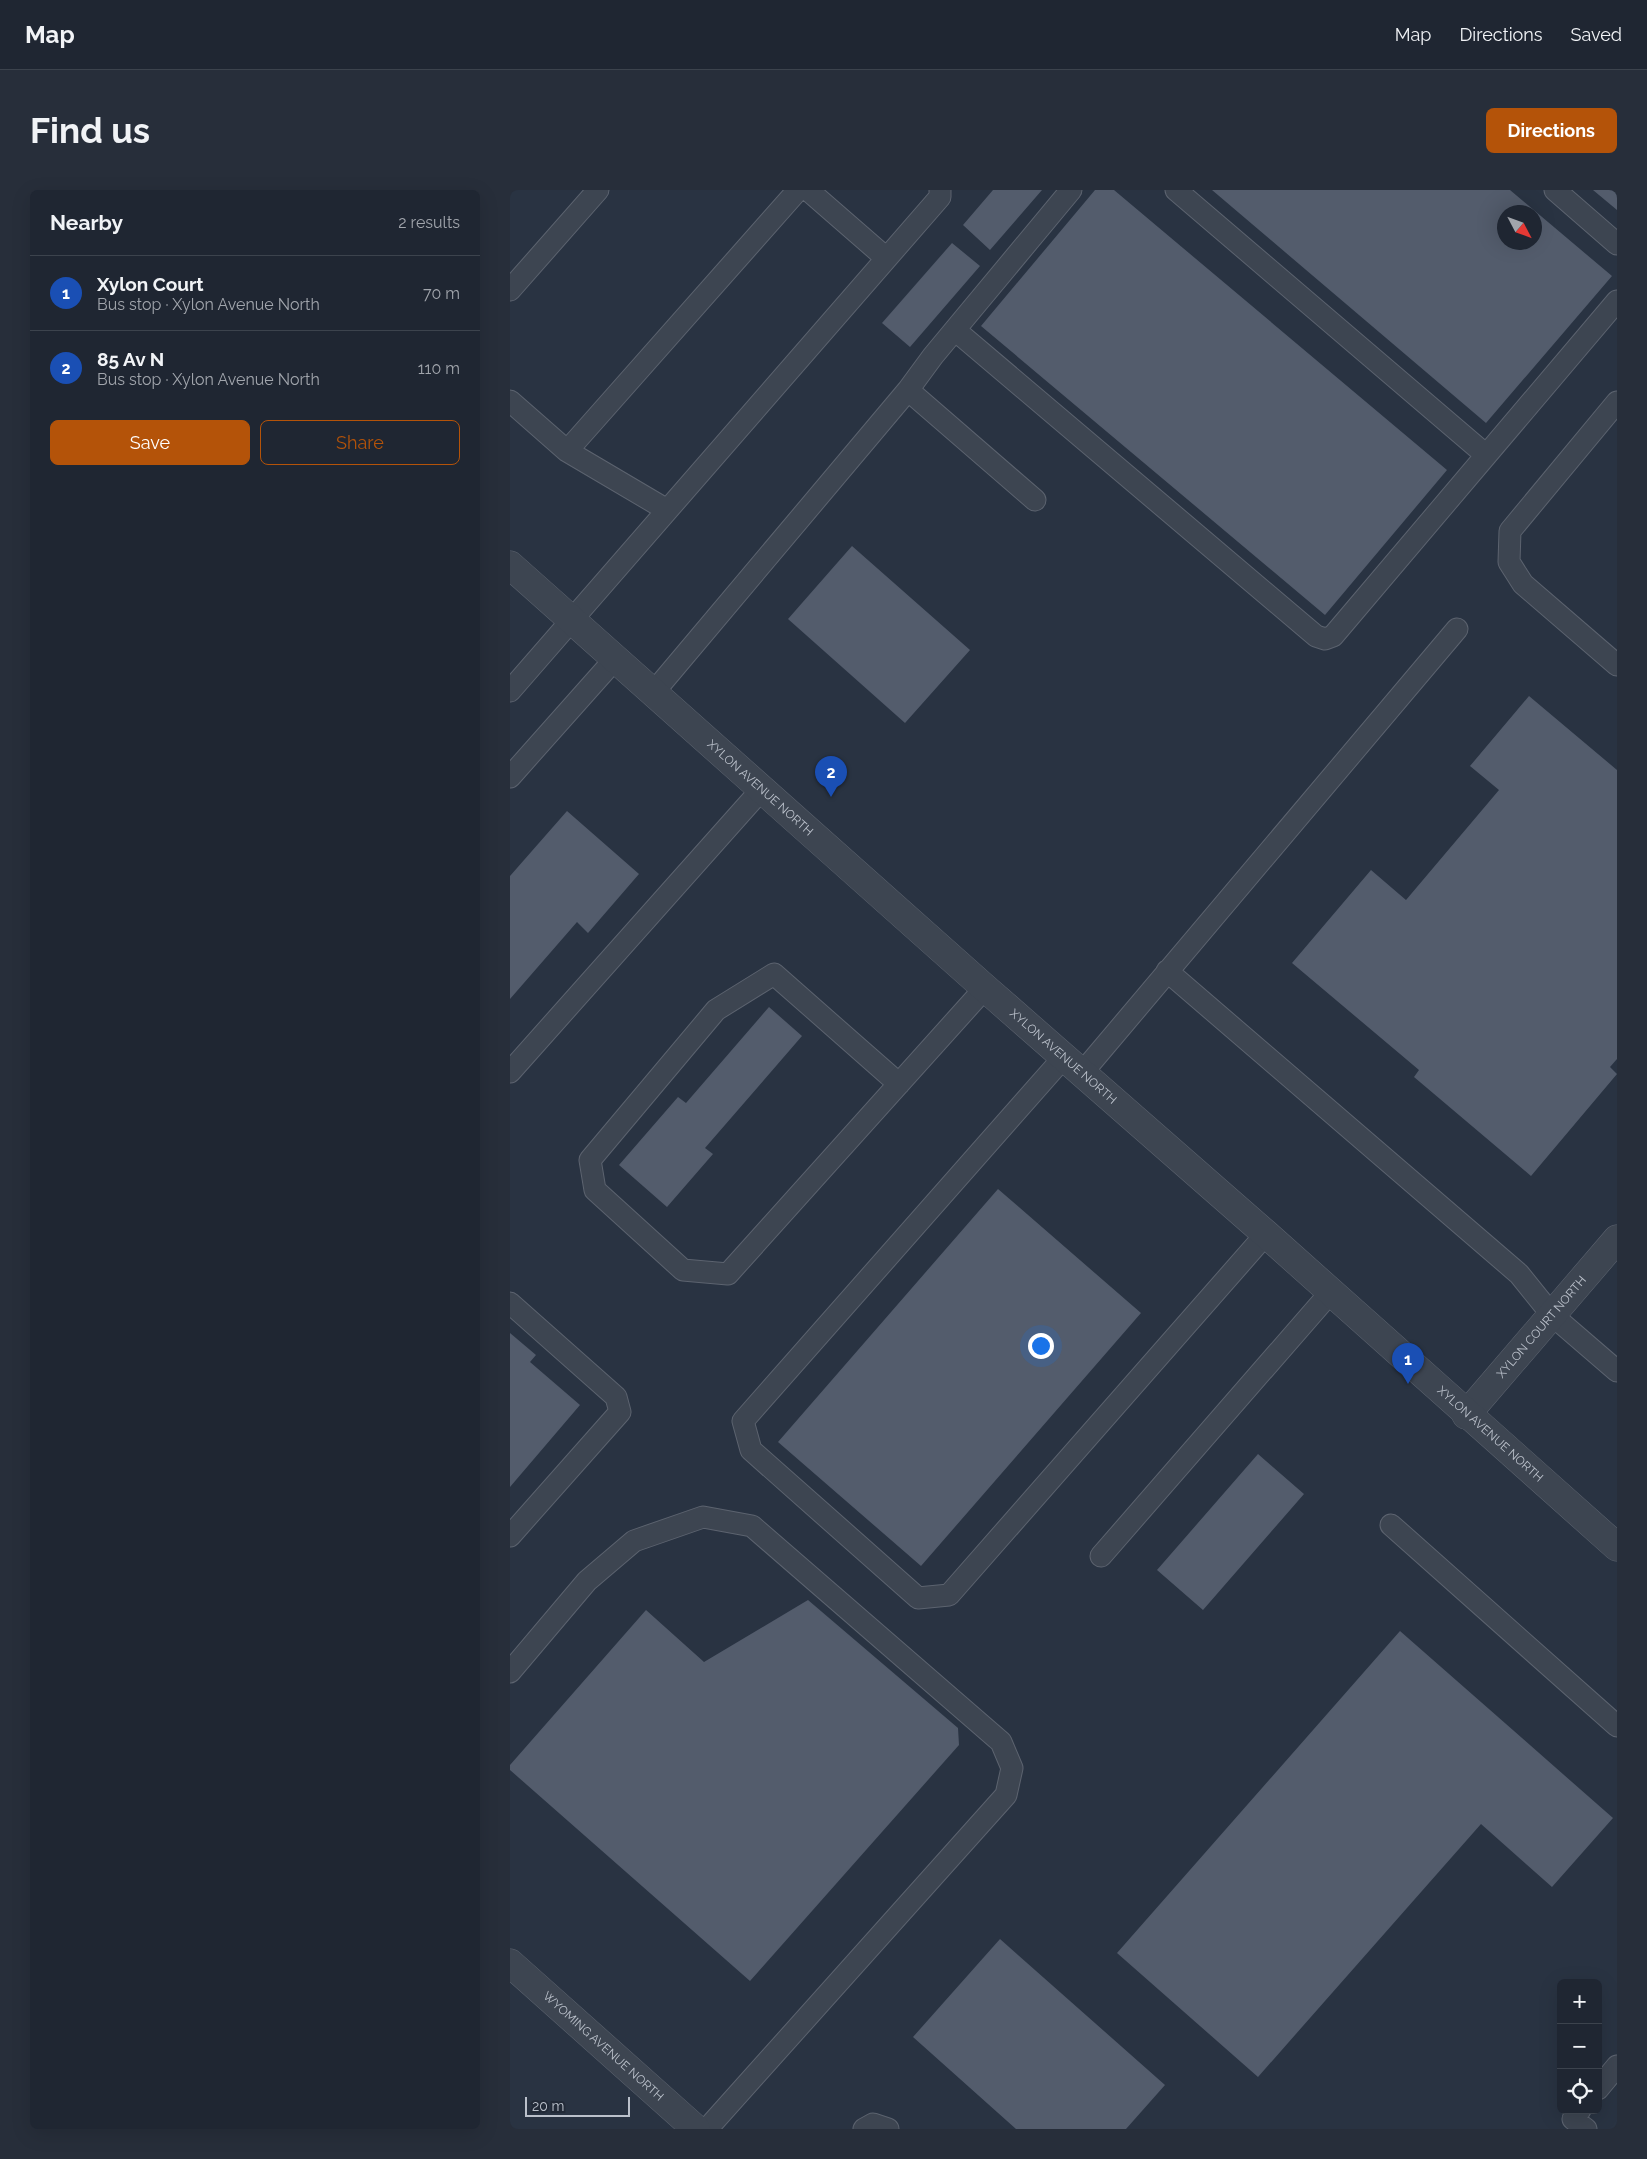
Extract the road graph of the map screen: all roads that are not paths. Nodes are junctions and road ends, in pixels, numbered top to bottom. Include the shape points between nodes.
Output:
1 (598, 190) edge
2 (798, 190) edge
3 (808, 190) edge
4 (940, 190) edge
5 (1071, 190) edge
6 (1176, 190) edge
7 (1555, 190) edge
8 (1617, 244) edge
9 (886, 258) junction
10 (510, 290) edge
11 (1617, 301) edge
12 (954, 330) junction
13 (908, 390) junction
14 (510, 401) edge
15 (1617, 402) edge
16 (568, 451) junction
17 (1486, 455) junction
18 (1035, 500) dead end
19 (667, 510) junction
20 (510, 565) edge
21 (572, 620) junction
22 (1457, 630) dead end
23 (615, 659) junction
24 (1617, 665) edge
25 (510, 691) edge
26 (653, 693) junction
27 (510, 777) edge
28 (762, 789) junction
29 (1167, 971) junction
30 (984, 988) junction
31 (1073, 1065) junction
32 (510, 1072) edge
33 (899, 1084) junction
34 (1266, 1234) junction
35 (1617, 1239) edge
36 (1330, 1292) junction
37 (510, 1303) edge
38 (1552, 1315) junction
39 (1617, 1371) edge
40 (1466, 1415) junction
41 (1391, 1526) dead end
42 (510, 1536) edge
43 (1617, 1547) edge
44 (1101, 1556) dead end
45 (510, 1672) edge
46 (1617, 1726) edge
47 (510, 1963) edge
48 (1617, 2066) edge
49 (1602, 2083) edge
50 (1577, 2114) edge
51 (696, 2129) edge
52 (707, 2129) edge
53 (864, 2129) edge
54 (888, 2129) edge
55 (1586, 2129) edge

1 - 10 lane
2 - 16 lane
3 - 9 lane
4 - 9 lane via 940,197
5 - 12 lane
6 - 17 lane
7 - 8 lane
9 - 19 lane
11 - 17 lane
12 - 13 lane
12 - 17 lane via 1316,636 1325,639 1333,636
13 - 18 lane
13 - 26 lane
14 - 16 lane
15 - 24 lane via 1510,531 1509,562 1523,584
16 - 19 lane
19 - 21 lane
20 - 21 street, XYLON AVENUE NORTH
21 - 23 street, XYLON AVENUE NORTH
21 - 25 lane
22 - 29 lane
23 - 26 street, XYLON AVENUE NORTH
23 - 27 lane
26 - 28 street, XYLON AVENUE NORTH
28 - 30 street, XYLON AVENUE NORTH
28 - 32 lane
29 - 31 lane
29 - 38 lane via 1519,1274
30 - 31 street, XYLON AVENUE NORTH
30 - 33 lane
31 - 34 street, XYLON AVENUE NORTH
31 - 34 lane via 743,1421 751,1450 911,1592 918,1598 950,1595
33 - 33 lane via 728,1274 683,1270 595,1190 590,1160 716,1010 774,974
34 - 36 street, XYLON AVENUE NORTH
35 - 38 street, XYLON COURT NORTH
36 - 40 street, XYLON AVENUE NORTH
36 - 44 lane
37 - 42 lane via 616,1397 620,1412
38 - 39 lane
38 - 40 street, XYLON COURT NORTH
40 - 43 street, XYLON AVENUE NORTH
41 - 46 lane
45 - 52 lane via 587,1581 634,1541 703,1517 752,1526 1001,1742 1012,1768 1006,1795
47 - 51 street, WYOMING AVENUE NORTH
48 - 49 lane
50 - 55 lane via 1574,2119
53 - 54 lane via 873,2124

